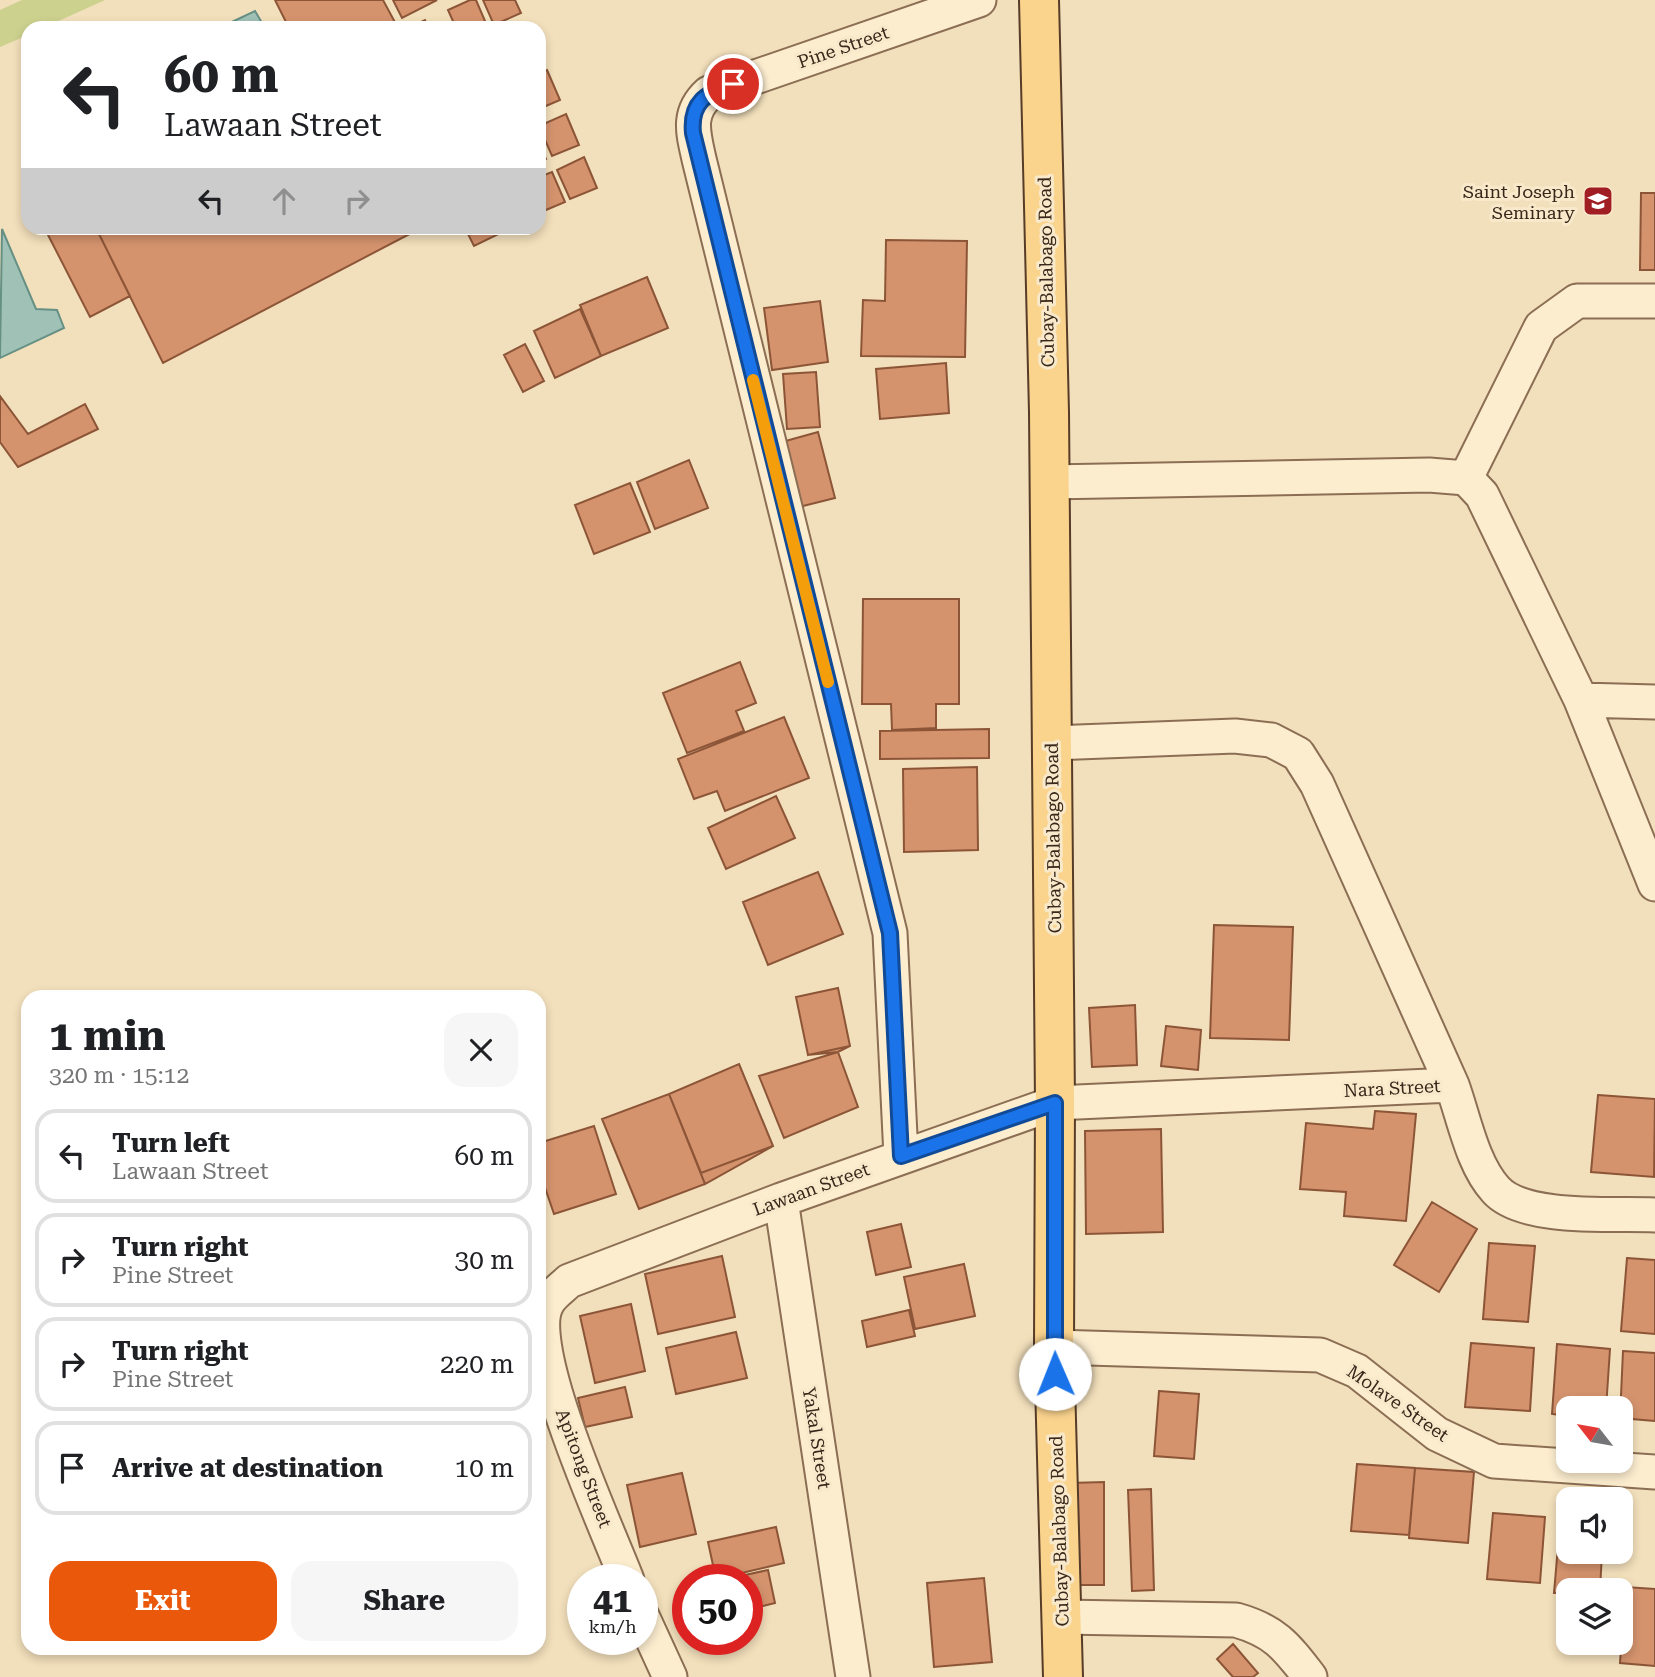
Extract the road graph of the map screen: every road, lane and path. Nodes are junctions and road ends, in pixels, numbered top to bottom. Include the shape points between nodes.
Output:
1 (979, 0) edge
2 (1039, 0) edge
3 (1655, 300) edge
4 (1466, 478) junction
5 (1048, 482) junction
6 (1581, 700) junction
7 (1655, 702) edge
8 (1052, 743) junction
9 (1655, 884) edge
10 (1452, 1085) junction
11 (1055, 1103) junction
12 (901, 1156) junction
13 (781, 1200) junction
14 (1655, 1214) edge
15 (569, 1281) joint
16 (546, 1304) edge
17 (1054, 1347) junction
18 (546, 1359) edge
19 (1655, 1472) edge
20 (621, 1564) edge
21 (1062, 1617) junction
22 (658, 1651) edge
23 (670, 1677) edge
24 (853, 1677) edge
25 (1063, 1677) edge
26 (1310, 1677) edge

1 - 12 street, Pine Street via 709,93 692,118 890,933
2 - 5 main road, Cubay-Balabago Road
3 - 4 street via 1577,302 1541,327
4 - 5 street
4 - 6 street via 1482,495
5 - 8 main road, Cubay-Balabago Road
6 - 7 street
6 - 9 street
8 - 10 street via 1235,736 1271,740 1298,754 1317,784
8 - 11 main road, Cubay-Balabago Road
10 - 11 street, Nara Street
10 - 14 street, Nara Street via 1481,1165 1497,1191 1520,1204 1555,1212
11 - 12 street, Lawaan Street
11 - 17 main road, Cubay-Balabago Road
12 - 13 street, Lawaan Street
13 - 15 street, Lawaan Street
13 - 24 street, Yakal Street
15 - 16 street, Apitong Street
17 - 19 street, Molave Street via 1320,1355 1357,1371 1437,1434 1494,1461
17 - 21 main road, Cubay-Balabago Road
18 - 20 street, Apitong Street via 552,1387
21 - 25 main road, Cubay-Balabago Road
21 - 26 street via 1236,1620 1260,1627 1282,1641
22 - 23 street

